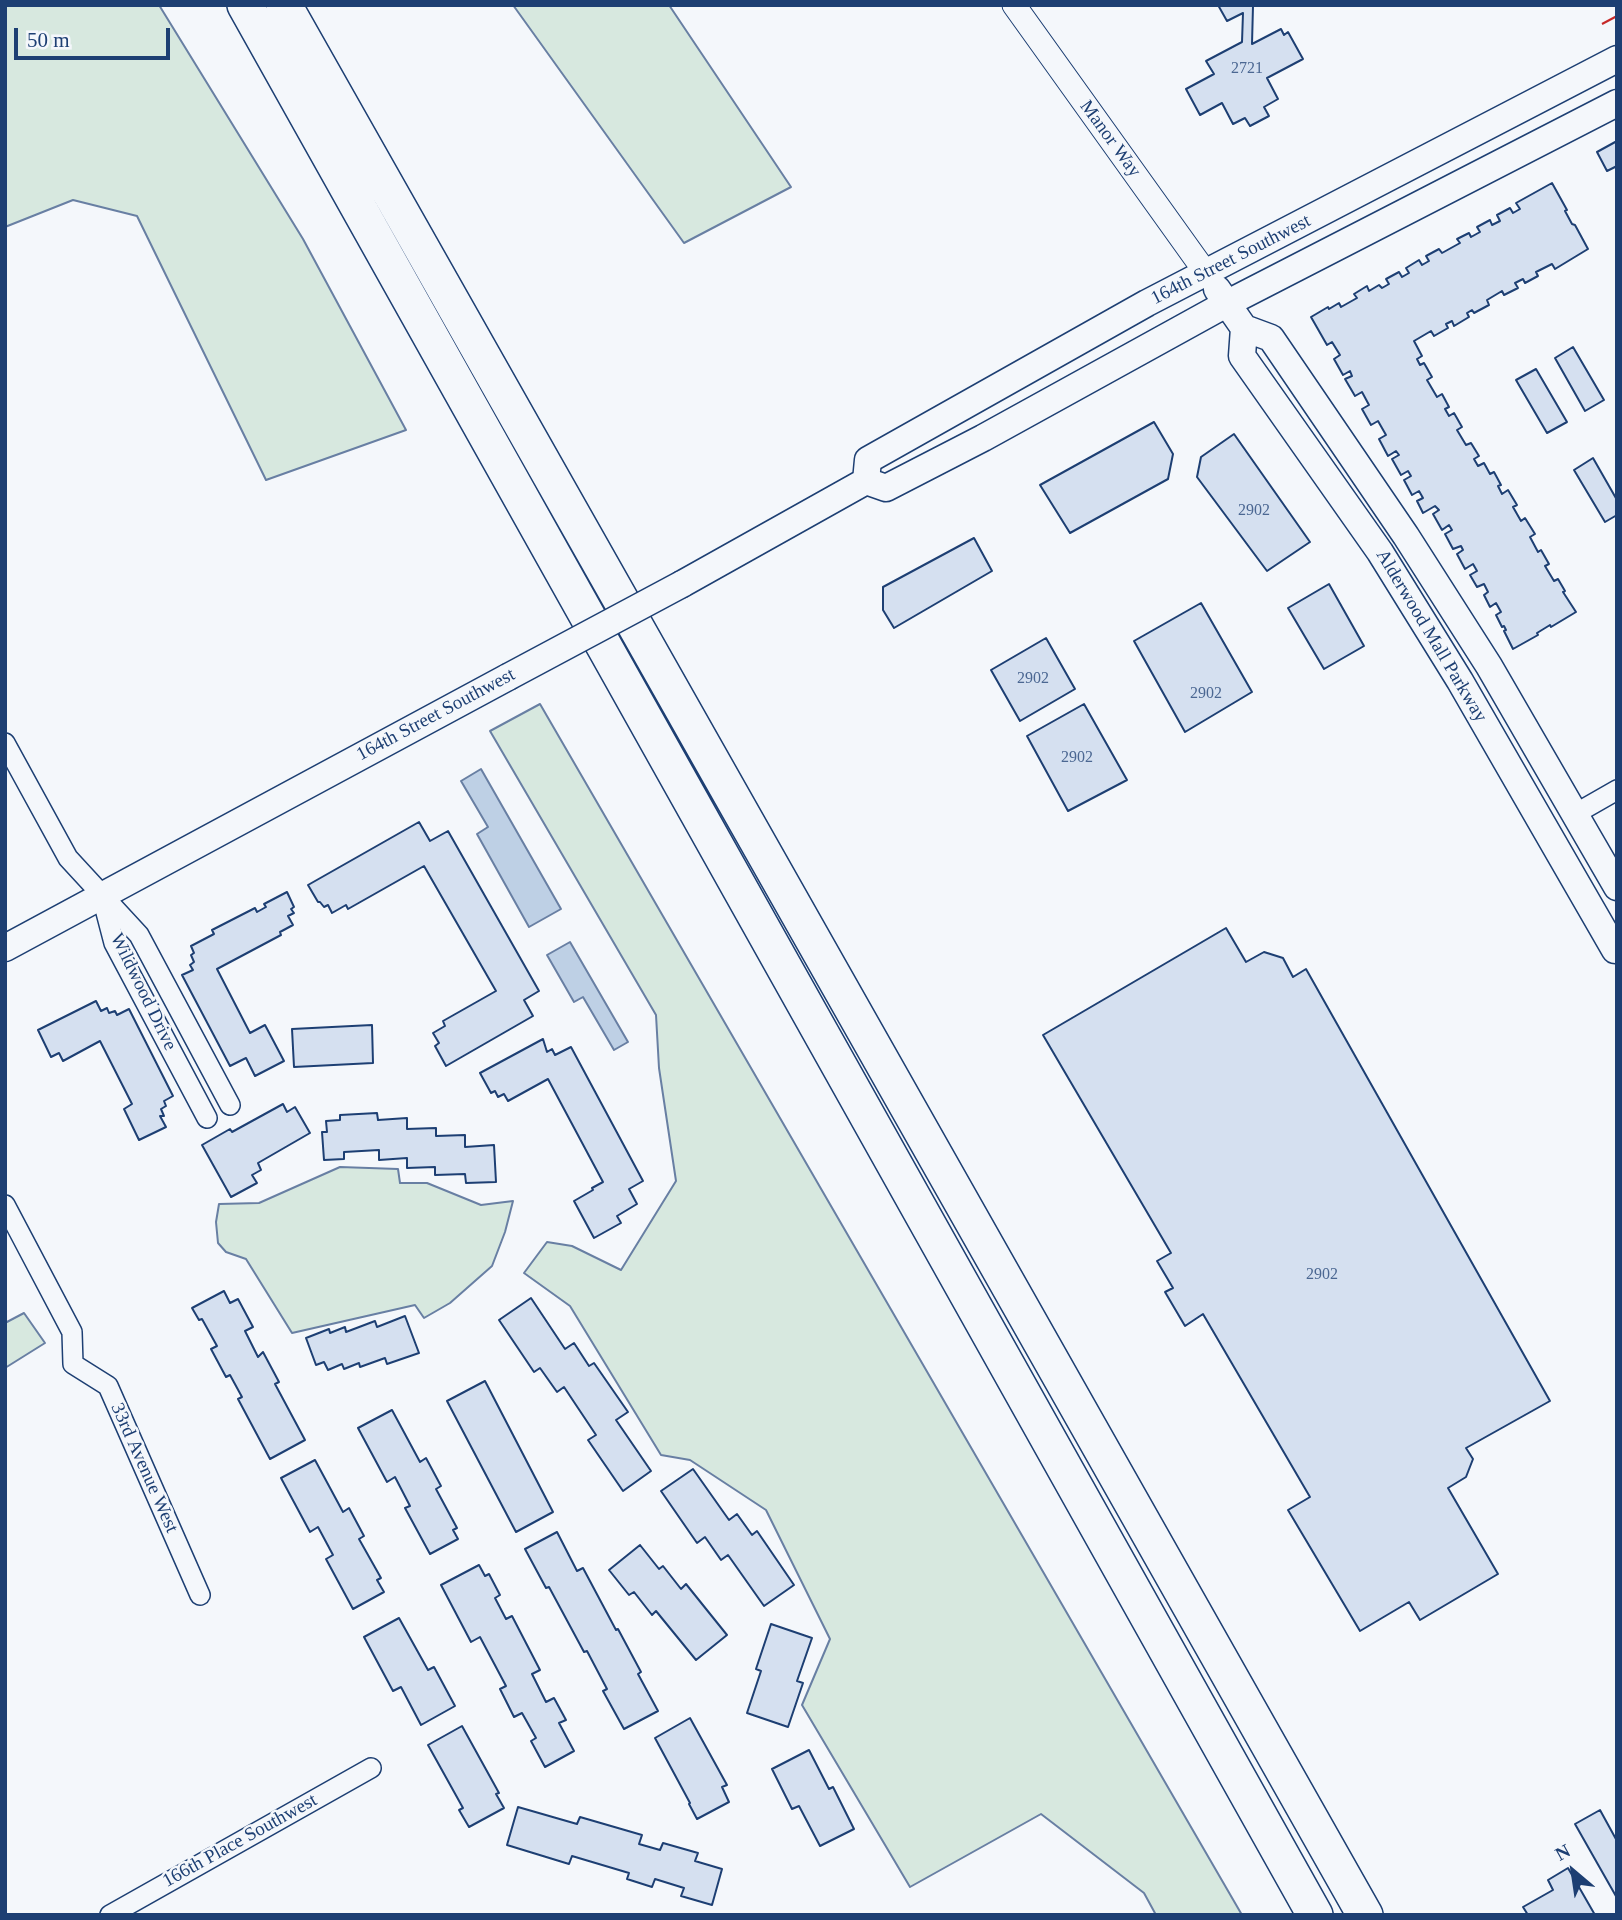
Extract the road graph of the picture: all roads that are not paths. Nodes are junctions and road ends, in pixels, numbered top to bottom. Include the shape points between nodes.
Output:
1 (245, 5) edge
2 (284, 5) edge
3 (1014, 5) edge
4 (1617, 59) edge
5 (1617, 103) edge
6 (1206, 273) junction
7 (1226, 304) junction
8 (1244, 328) junction
9 (866, 481) junction
10 (5, 743) edge
11 (1617, 790) edge
12 (1575, 814) junction
13 (1617, 887) edge
14 (102, 896) junction
15 (5, 948) edge
16 (1617, 950) edge
17 (230, 1105) dead end
18 (207, 1118) dead end
19 (5, 1205) edge
20 (200, 1595) dead end
21 (371, 1768) dead end
22 (110, 1915) edge
23 (1315, 1915) edge
24 (1365, 1915) edge

1 - 23 highway
2 - 24 highway
3 - 6 street, Manor Way
4 - 6 main road, 164th Street Southwest
5 - 7 main road, 164th Street Southwest
6 - 7 main road, Alderwood Mall Parkway
6 - 9 main road, 164th Street Southwest via 868,460
7 - 8 main road, Alderwood Mall Parkway
7 - 9 main road, 164th Street Southwest via 886,488
8 - 12 main road, Alderwood Mall Parkway via 1271,338 1406,536
8 - 16 main road, Alderwood Mall Parkway via 1242,356 1386,562
9 - 14 main road, 164th Street Southwest, bridge
10 - 14 street via 68,858
11 - 12 street
12 - 13 main road, Alderwood Mall Parkway
14 - 15 main road, 164th Street Southwest
14 - 17 street, Wildwood Drive via 139,935
14 - 18 street, Wildwood Drive via 114,943
19 - 20 street, 33rd Avenue West via 72,1332 73,1364 108,1386
21 - 22 street, 166th Place Southwest

